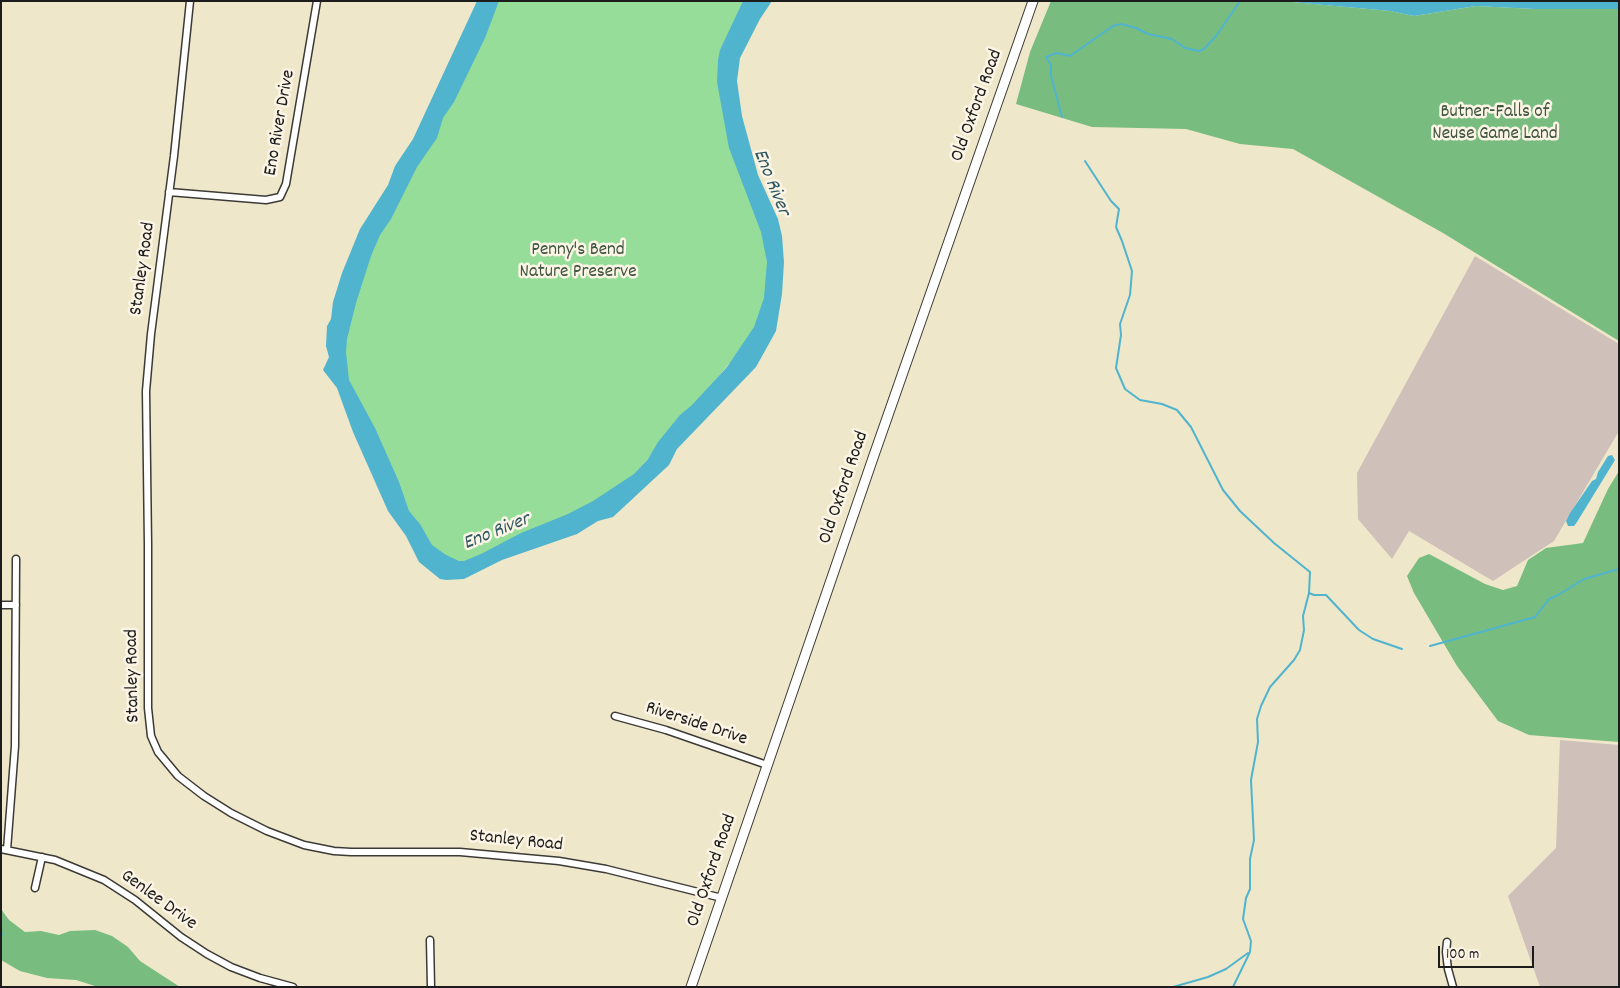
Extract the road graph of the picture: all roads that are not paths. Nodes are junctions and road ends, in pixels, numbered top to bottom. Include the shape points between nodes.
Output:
1 (190, 1) edge
2 (316, 1) edge
3 (1033, 1) edge
4 (169, 192) junction
5 (16, 560) dead end
6 (1, 605) edge
7 (16, 605) junction
8 (615, 716) dead end
9 (767, 765) junction
10 (4, 849) edge
11 (42, 857) junction
12 (35, 888) dead end
13 (722, 898) junction
14 (430, 940) dead end
15 (1447, 942) dead end
16 (293, 987) edge
17 (430, 987) edge
18 (691, 987) edge
19 (1452, 987) edge

1 - 4 street, Stanley Road
2 - 4 street, Eno River Drive via 286,184 280,197 266,200
3 - 9 street, Old Oxford Road
4 - 13 street, Stanley Road via 146,391 148,708 151,736 162,758 178,776 231,813 310,847 352,852 460,852 538,858 606,869
5 - 7 street
6 - 7 street
7 - 10 street via 15,746
8 - 9 street, Riverside Drive
9 - 13 street, Old Oxford Road
10 - 11 street, Genlee Drive
11 - 12 street
11 - 16 street, Genlee Drive via 104,880 181,937 231,967
13 - 18 street, Old Oxford Road
14 - 17 street
15 - 19 street

